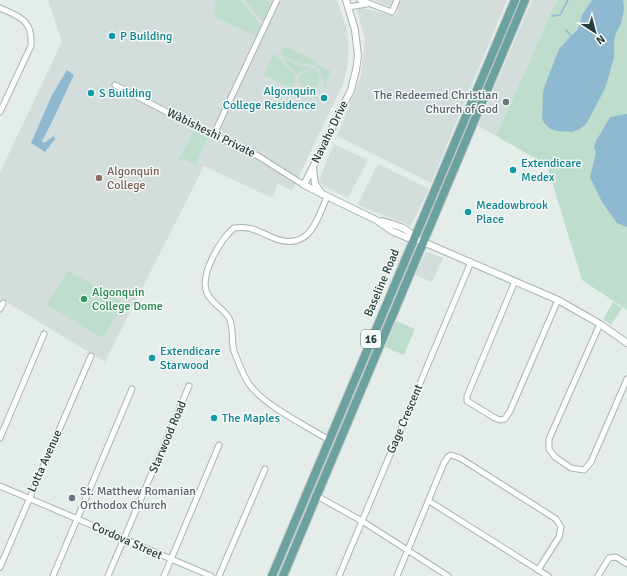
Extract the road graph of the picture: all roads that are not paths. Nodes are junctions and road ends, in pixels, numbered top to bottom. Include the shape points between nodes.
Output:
1 (277, 0) edge
2 (346, 0) edge
3 (360, 0) edge
4 (397, 0) edge
5 (515, 0) edge
6 (525, 0) edge
7 (368, 4) junction
8 (348, 7) junction
9 (0, 8) edge
10 (115, 85) dead end
11 (0, 112) edge
12 (214, 134) junction
13 (313, 168) junction
14 (304, 186) junction
15 (324, 195) junction
16 (414, 238) junction
17 (423, 242) junction
18 (471, 262) junction
19 (514, 281) junction
20 (558, 300) junction
21 (2, 303) dead end
22 (0, 309) edge
23 (600, 324) junction
24 (44, 334) dead end
25 (627, 343) edge
26 (91, 356) dead end
27 (627, 379) edge
28 (189, 386) dead end
29 (132, 389) dead end
30 (0, 438) edge
31 (329, 440) junction
32 (219, 445) dead end
33 (265, 469) dead end
34 (0, 486) edge
35 (317, 496) junction
36 (29, 498) junction
37 (429, 501) junction
38 (77, 518) junction
39 (362, 521) junction
40 (124, 539) junction
41 (408, 551) junction
42 (171, 560) junction
43 (627, 564) edge
44 (0, 567) edge
45 (538, 570) junction
46 (52, 576) edge
47 (108, 576) edge
48 (164, 576) edge
49 (211, 576) edge
50 (219, 576) edge
51 (272, 576) edge
52 (283, 576) edge
53 (339, 576) edge
54 (397, 576) edge
55 (448, 576) edge
56 (548, 576) edge
57 (598, 576) edge

1 - 12 street
2 - 8 street, Navaho Drive
3 - 7 street
4 - 7 street via 392,12
5 - 16 main road, Baseline Road / 16
6 - 17 main road, Baseline Road / 16
7 - 8 street
8 - 13 street, Navaho Drive via 357,43 356,70 351,90
9 - 11 street via 22,18 32,38 31,46
10 - 12 street, Wàbisheshì Private
12 - 14 street, Wàbisheshì Private via 258,156
13 - 14 street, Navaho Drive
13 - 15 street via 315,184
14 - 15 street
15 - 16 street via 376,220 397,225 411,232
15 - 31 street via 313,229 297,241 277,240 252,228 234,228 222,241 214,256 208,268 205,286 207,295 230,320 233,350 243,374 254,391 273,406
16 - 17 street
16 - 31 main road, Baseline Road / 16
17 - 18 street
17 - 35 main road, Baseline Road / 16
18 - 19 street
18 - 39 street, Gage Crescent
19 - 20 street
19 - 20 street via 467,396 467,401 493,417 505,419 510,411
20 - 23 street
21 - 22 street
23 - 25 street
23 - 27 street via 549,439 549,449 555,457 572,468 584,470 591,462
24 - 30 street
26 - 36 street, Lotta Avenue
28 - 40 street, Starwood Road
29 - 38 street
31 - 51 main road, Baseline Road / 16
32 - 42 street
33 - 50 street
34 - 36 street, Cordova Street
35 - 39 street
35 - 52 main road, Baseline Road / 16
36 - 38 street, Cordova Street
36 - 44 street, Lotta Avenue
37 - 41 street
37 - 45 street
37 - 45 street via 444,462 451,455 460,458 556,519 561,527 560,537
38 - 40 street, Cordova Street
38 - 46 street
39 - 41 street
39 - 53 street, Gage Crescent
40 - 42 street, Cordova Street
40 - 47 street, Starwood Road
41 - 54 street
41 - 55 street
42 - 48 street
42 - 49 street, Cordova Street
43 - 57 street via 616,557 609,558
45 - 56 street

